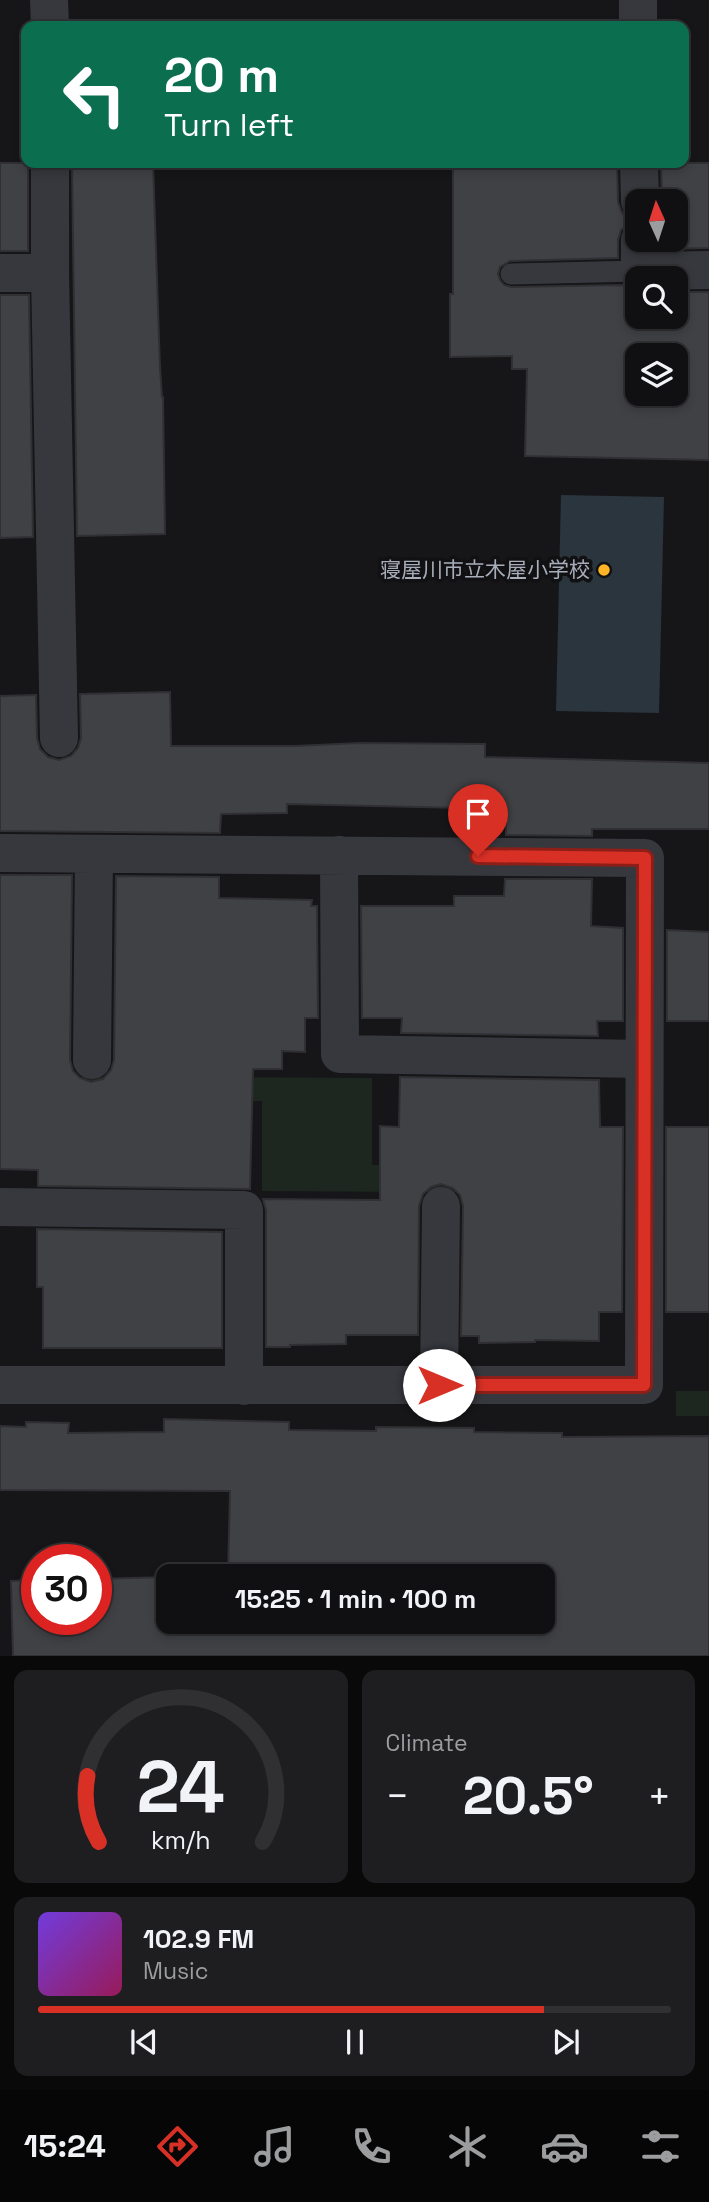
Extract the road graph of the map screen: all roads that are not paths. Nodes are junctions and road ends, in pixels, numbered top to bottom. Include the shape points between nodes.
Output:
1 (50, 0) edge
2 (638, 0) edge
3 (50, 21) edge
4 (638, 21) edge
5 (50, 168) edge
6 (639, 168) edge
7 (640, 189) edge
8 (640, 255) edge
9 (709, 270) edge
10 (0, 273) edge
11 (50, 273) junction
12 (511, 274) dead end
13 (59, 738) dead end
14 (0, 853) edge
15 (94, 854) junction
16 (339, 855) junction
17 (644, 1059) junction
18 (92, 1060) dead end
19 (441, 1206) dead end
20 (0, 1207) edge
21 (0, 1385) edge
22 (244, 1385) junction
23 (439, 1385) junction

1 - 3 street
2 - 4 street
5 - 11 street
6 - 7 street
8 - 9 street
8 - 12 lane
10 - 11 street
11 - 13 street
14 - 15 street
15 - 16 street
15 - 18 street
16 - 17 street via 340,1054
16 - 17 street via 645,858
17 - 23 street via 644,1385
19 - 23 street
20 - 22 street via 244,1210
21 - 22 street
22 - 23 street

